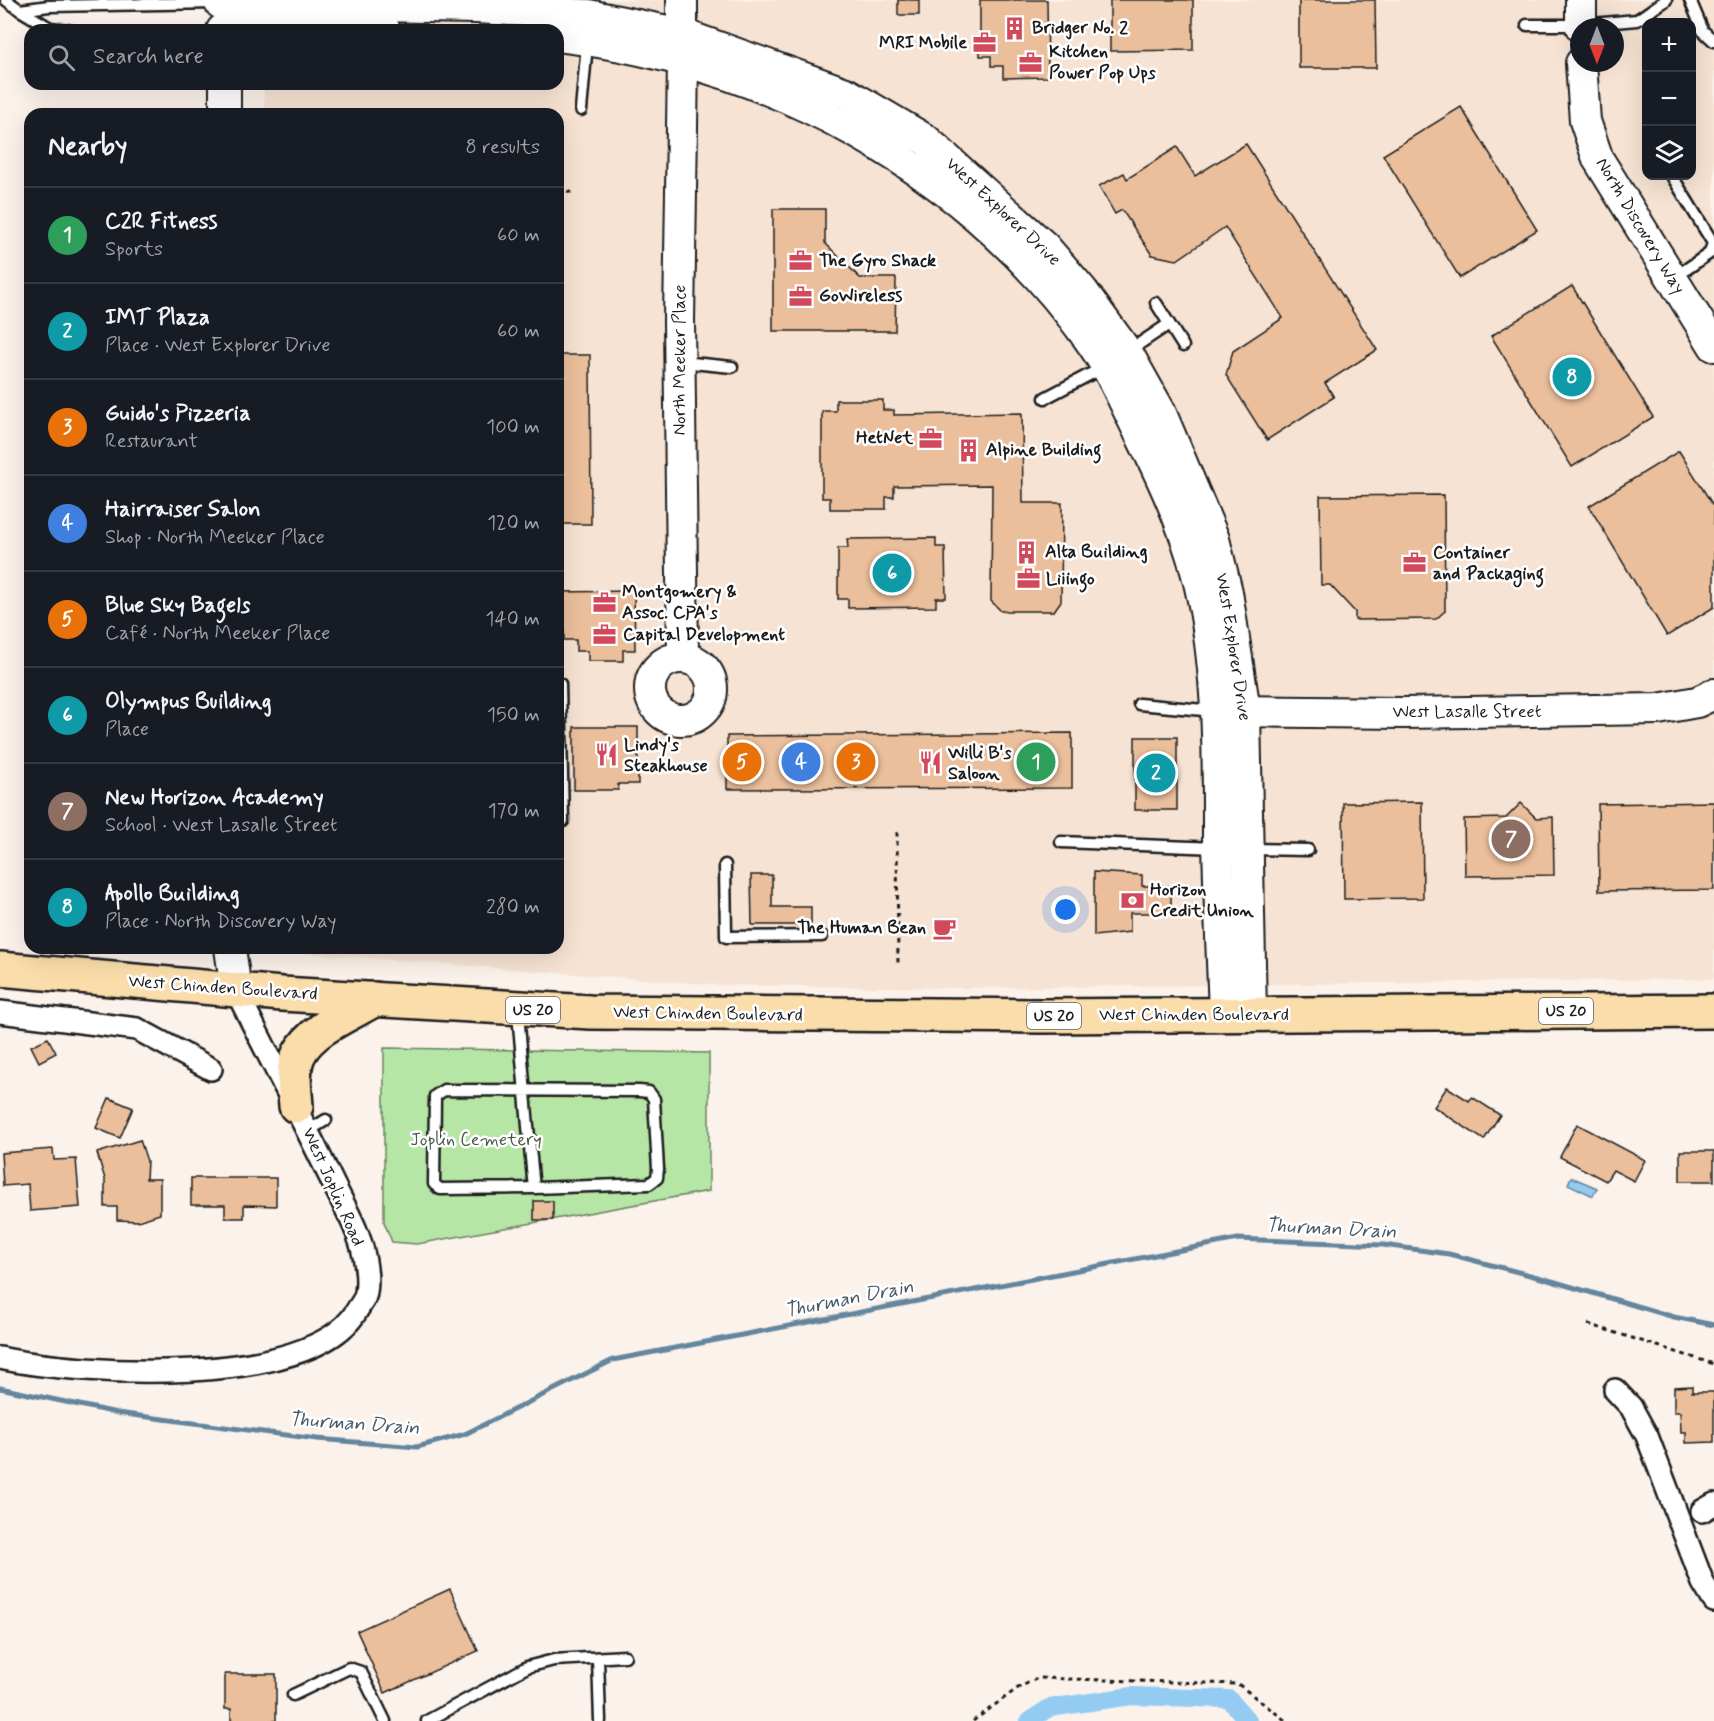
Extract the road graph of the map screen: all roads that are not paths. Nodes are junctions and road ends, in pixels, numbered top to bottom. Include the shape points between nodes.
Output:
1 (6, 0) edge
2 (682, 0) edge
3 (1666, 0) edge
4 (1690, 0) edge
5 (20, 10) junction
6 (1581, 17) edge
7 (219, 18) edge
8 (588, 22) junction
9 (43, 24) edge
10 (302, 24) edge
11 (1527, 25) dead end
12 (564, 33) edge
13 (1714, 41) edge
14 (683, 48) junction
15 (1582, 72) edge
16 (225, 90) edge
17 (225, 108) edge
18 (581, 110) dead end
19 (1674, 180) edge
20 (1672, 279) junction
21 (1156, 303) dead end
22 (1169, 324) junction
23 (1183, 346) dead end
24 (1714, 346) edge
25 (1116, 359) junction
26 (679, 362) junction
27 (732, 367) dead end
28 (1045, 398) dead end
29 (683, 658) dead end
30 (1714, 694) edge
31 (1139, 704) dead end
32 (1231, 711) junction
33 (1061, 842) dead end
34 (1232, 848) junction
35 (1308, 850) dead end
36 (725, 865) dead end
37 (822, 936) dead end
38 (231, 954) edge
39 (0, 969) edge
40 (236, 990) junction
41 (375, 999) junction
42 (518, 1009) junction
43 (1714, 1011) edge
44 (0, 1012) edge
45 (1237, 1014) junction
46 (211, 1069) dead end
47 (525, 1092) junction
48 (310, 1119) junction
49 (534, 1188) junction
50 (0, 1358) edge
51 (1615, 1390) dead end
52 (1708, 1507) edge
53 (1679, 1523) junction
54 (1714, 1601) edge
55 (625, 1656) dead end
56 (598, 1658) junction
57 (293, 1695) dead end
58 (386, 1721) edge
59 (427, 1721) edge
60 (600, 1721) edge

1 - 5 lane
2 - 14 street, North Meeker Place
3 - 6 lane via 1637,20
4 - 13 lane via 1703,31
5 - 7 lane via 49,6
5 - 9 lane
6 - 11 lane
7 - 8 street, West Explorer Drive via 476,8
7 - 10 street
8 - 12 street, West Explorer Drive
8 - 14 street, West Explorer Drive
8 - 18 lane
14 - 25 street, West Explorer Drive via 864,135 909,163 989,226 1041,279 1089,339
14 - 26 street, North Meeker Place
15 - 20 street, North Discovery Way via 1585,121 1598,159
16 - 17 street
19 - 20 lane via 1713,243 1710,253
20 - 24 street, North Discovery Way
21 - 22 lane
22 - 23 lane
22 - 25 lane
25 - 28 lane
25 - 32 street, West Explorer Drive via 1178,516
26 - 27 lane
26 - 29 street, North Meeker Place
30 - 32 street, West Lasalle Street via 1697,702 1658,710
31 - 32 lane
32 - 34 street, West Explorer Drive
33 - 34 lane
34 - 35 lane
34 - 45 street, West Explorer Drive
36 - 37 lane via 726,937
38 - 40 street
39 - 40 main road, West Chinden Boulevard
40 - 41 main road, West Chinden Boulevard
40 - 48 street, West Joplin Road
41 - 42 main road, West Chinden Boulevard / US 20
41 - 48 main road via 313,1036 298,1054 294,1073
42 - 45 main road, West Chinden Boulevard / US 20 via 838,1016
42 - 47 lane
43 - 45 main road, West Chinden Boulevard / US 20
44 - 46 street via 137,1029
47 - 49 lane
47 - 49 lane via 444,1090 435,1096 434,1184 440,1189
47 - 49 lane via 649,1092 654,1099 658,1169 657,1178 649,1184
48 - 50 street, West Joplin Road via 364,1255 366,1294 349,1323 329,1340 297,1353 190,1371 71,1370
51 - 53 street via 1631,1407 1647,1436
52 - 53 lane
53 - 54 street
55 - 56 lane
56 - 59 lane via 554,1660 527,1667
56 - 60 lane
57 - 58 lane via 349,1668 361,1672

